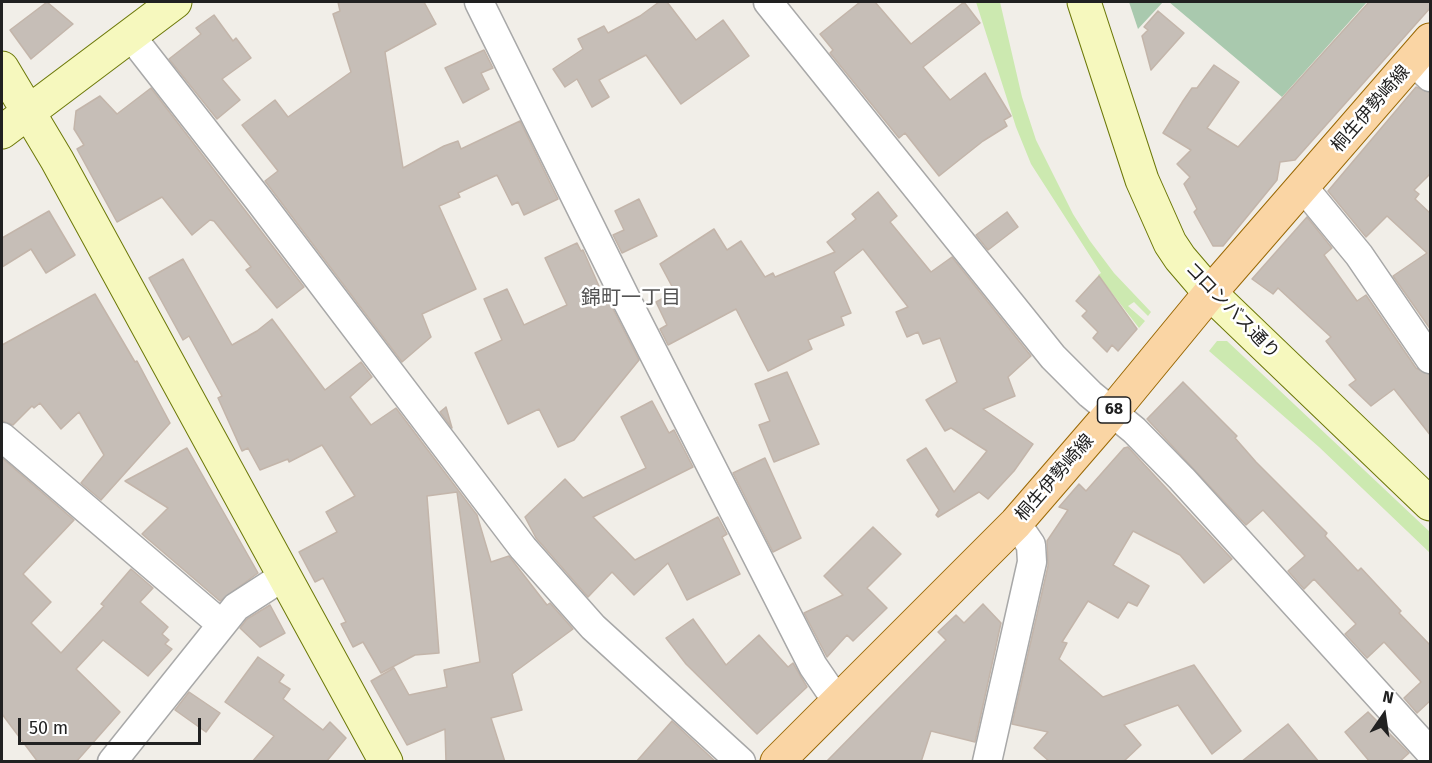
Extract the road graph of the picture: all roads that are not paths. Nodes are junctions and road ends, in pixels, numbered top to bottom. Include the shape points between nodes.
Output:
1 (175, 2) edge
2 (479, 2) edge
3 (768, 2) edge
4 (1084, 2) edge
5 (130, 35) junction
6 (1424, 59) edge
7 (2, 68) edge
8 (27, 111) junction
9 (2, 132) edge
10 (1303, 187) junction
11 (1210, 293) junction
12 (1431, 359) edge
13 (1112, 412) junction
14 (2, 437) edge
15 (1431, 504) edge
16 (1016, 523) junction
17 (284, 576) junction
18 (221, 624) junction
19 (837, 701) junction
20 (1431, 752) edge
21 (112, 762) edge
22 (386, 762) edge
23 (741, 762) edge
24 (777, 762) edge
25 (987, 762) edge

1 - 5 street
2 - 19 street via 802,645
3 - 13 street via 1053,357
4 - 11 street, コロンバス通り via 1156,215 1180,258
5 - 8 street
5 - 23 street via 530,556 593,627
6 - 10 main road, 桐生伊勢崎線 / 68
7 - 8 street
8 - 9 street
8 - 17 street
10 - 11 main road, 桐生伊勢崎線 / 68
10 - 12 street via 1359,255
11 - 13 main road, 桐生伊勢崎線 / 68
11 - 15 street, コロンバス通り
13 - 16 main road, 桐生伊勢崎線 / 68
13 - 20 street via 1182,479
14 - 18 street
16 - 19 main road, 桐生伊勢崎線 / 68
16 - 25 street via 1031,545 1032,562
17 - 18 street via 246,599
17 - 22 street
18 - 21 street
19 - 24 main road, 桐生伊勢崎線 / 68

